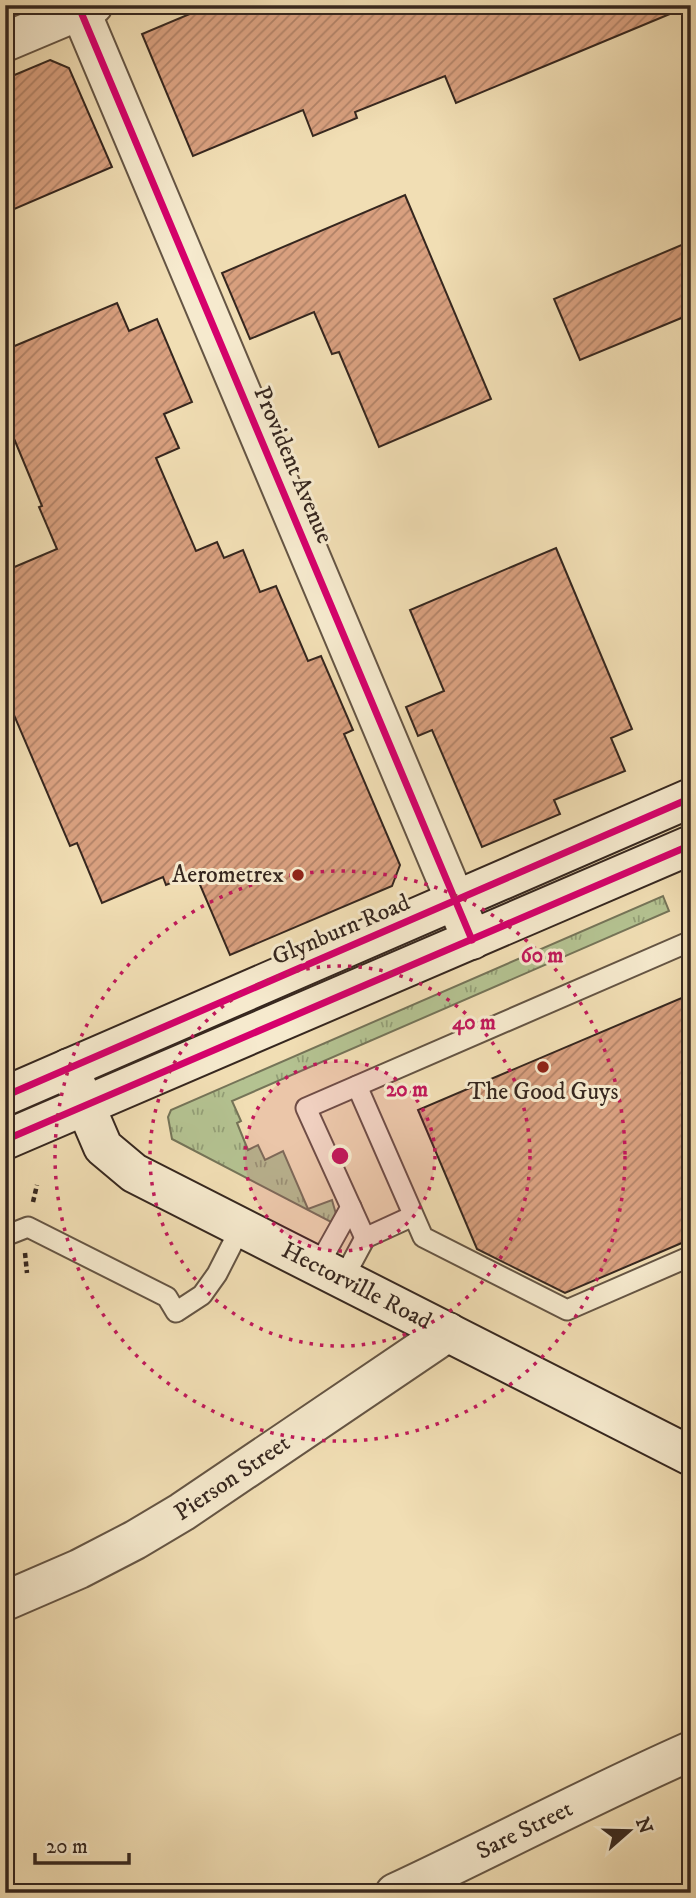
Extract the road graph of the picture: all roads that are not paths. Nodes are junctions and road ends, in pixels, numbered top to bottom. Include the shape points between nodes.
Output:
1 (84, 7) edge
2 (5, 42) edge
3 (691, 798) edge
4 (691, 845) edge
5 (456, 901) junction
6 (472, 940) junction
7 (691, 941) edge
8 (69, 1068) junction
9 (357, 1086) junction
10 (5, 1096) edge
11 (84, 1107) junction
12 (5, 1140) edge
13 (351, 1207) junction
14 (413, 1216) junction
15 (241, 1227) junction
16 (5, 1236) edge
17 (365, 1238) junction
18 (691, 1256) edge
19 (330, 1273) junction
20 (448, 1332) junction
21 (691, 1456) edge
22 (5, 1601) edge
23 (691, 1751) edge
24 (395, 1893) edge

1 - 2 street
1 - 5 street, Provident Avenue
3 - 5 street, Glynburn Road
4 - 6 street
5 - 6 street, Provident Avenue
5 - 8 street, Glynburn Road
6 - 11 street
7 - 9 lane
8 - 10 street, Glynburn Road
8 - 11 street, Hectorville Road
9 - 13 lane via 306,1108
9 - 14 lane
11 - 12 street
11 - 15 street, Hectorville Road via 103,1147 134,1173
13 - 17 lane
13 - 19 lane
14 - 17 lane
14 - 18 lane via 423,1237 567,1310
15 - 16 lane via 202,1295 176,1312 167,1297 28,1227
15 - 19 street, Hectorville Road
17 - 19 lane
19 - 20 street, Hectorville Road
20 - 21 street, Hectorville Road
20 - 22 street, Pierson Street via 182,1512 79,1569
23 - 24 street, Sare Street

